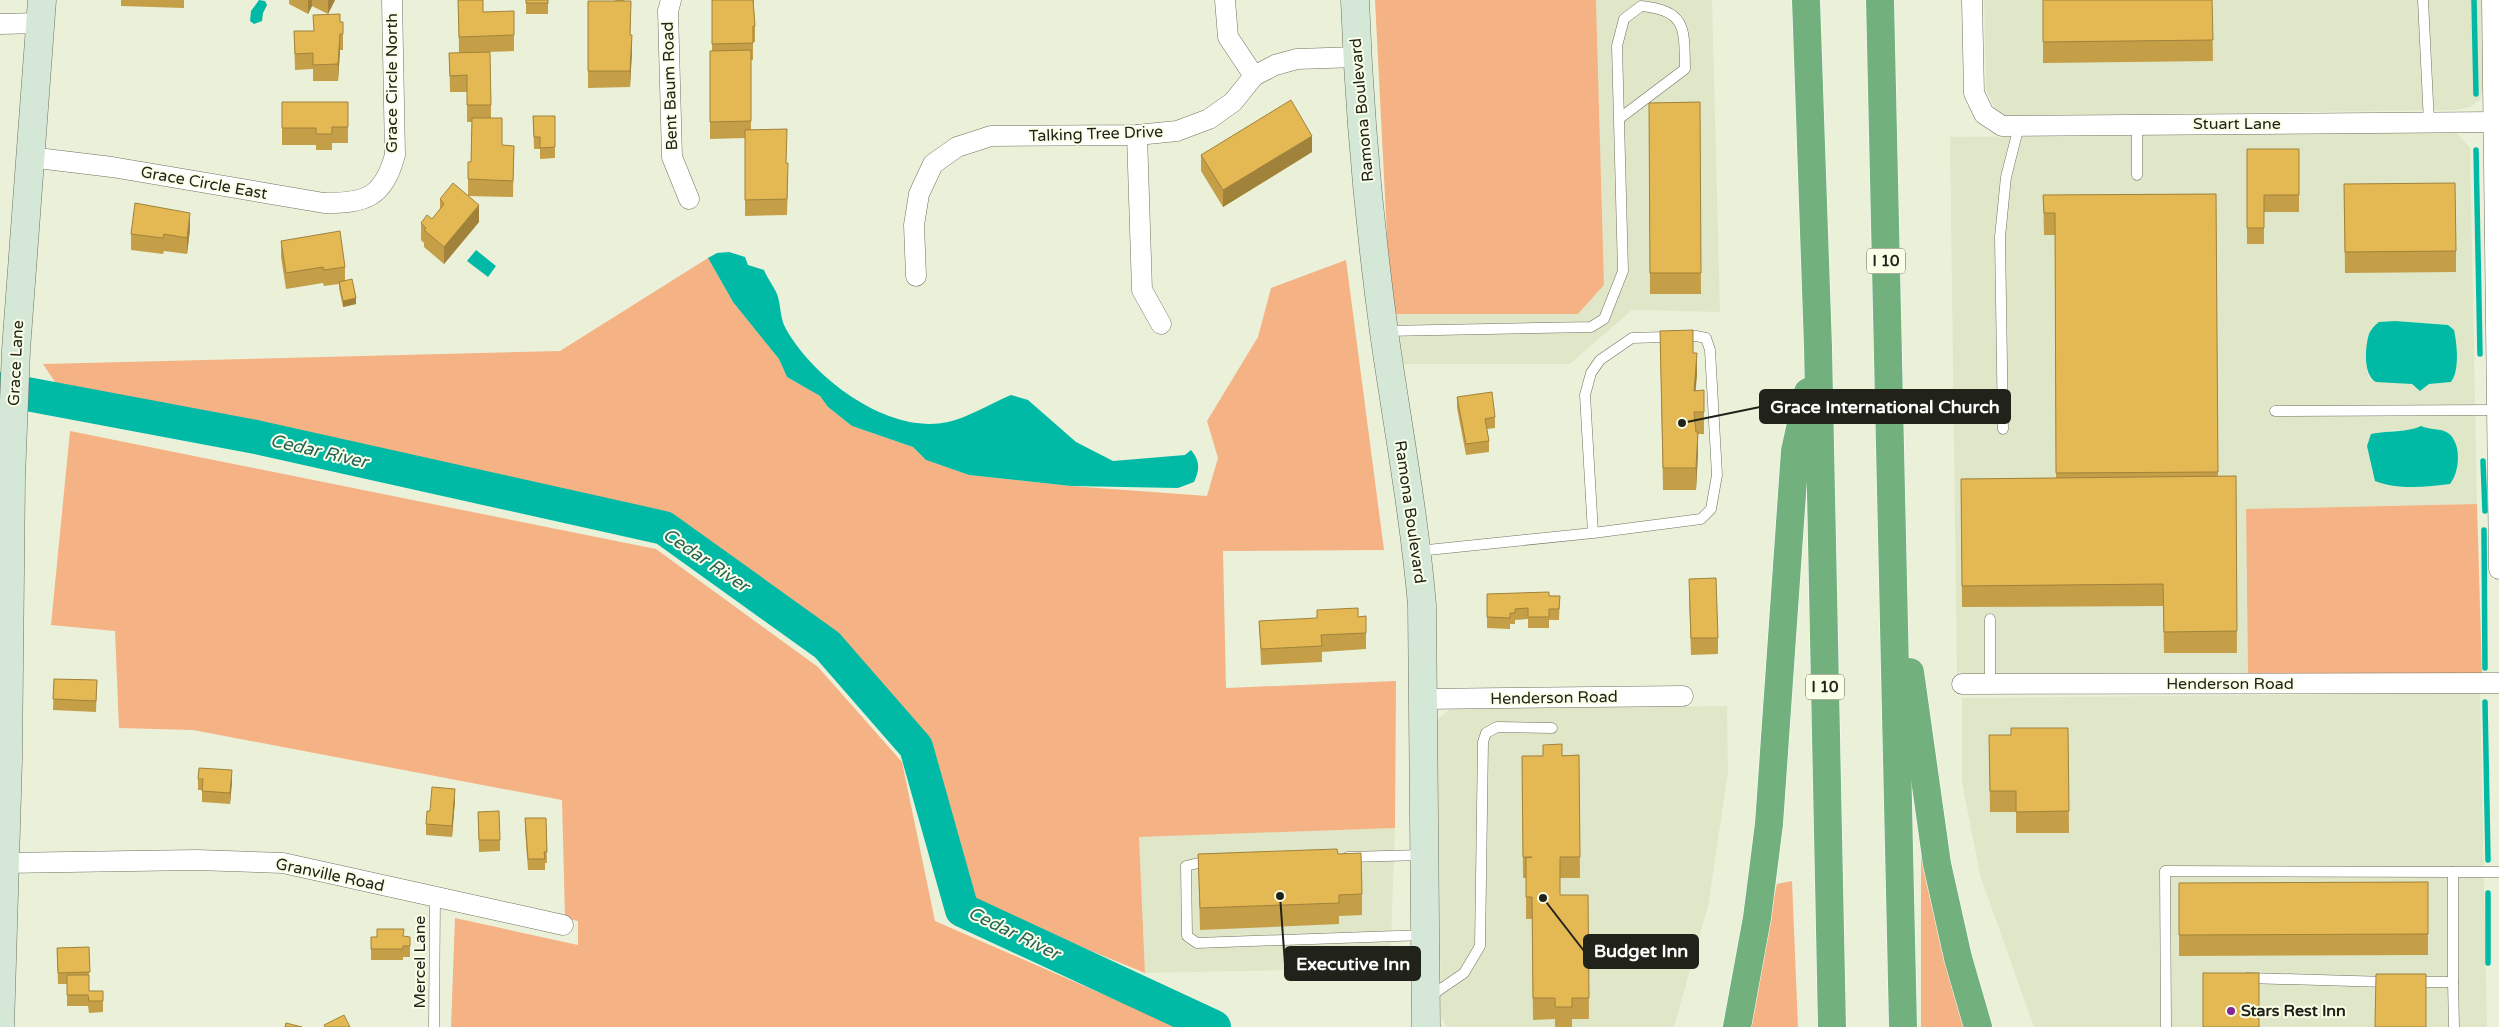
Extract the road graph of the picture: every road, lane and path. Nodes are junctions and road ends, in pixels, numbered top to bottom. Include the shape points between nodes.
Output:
1 (392, 0) edge
2 (670, 0) edge
3 (1225, 0) edge
4 (1355, 0) edge
5 (1806, 0) edge
6 (1880, 0) edge
7 (1972, 0) edge
8 (2423, 0) edge
9 (2492, 0) edge
10 (42, 11) edge
11 (0, 24) edge
12 (1357, 57) junction
13 (1254, 76) junction
14 (2496, 95) edge
15 (1620, 118) junction
16 (2494, 122) junction
17 (2429, 123) junction
18 (2136, 125) junction
19 (2019, 126) junction
20 (1137, 135) junction
21 (29, 157) junction
22 (2137, 175) dead end
23 (2497, 176) edge
24 (377, 192) joint
25 (689, 199) dead end
26 (916, 276) dead end
27 (1161, 324) dead end
28 (1384, 331) junction
29 (1818, 346) junction
30 (2497, 410) junction
31 (2276, 411) dead end
32 (2003, 429) dead end
33 (2498, 481) edge
34 (1892, 522) junction
35 (2499, 531) edge
36 (1592, 533) junction
37 (1417, 551) junction
38 (2499, 569) edge
39 (1990, 619) dead end
40 (2499, 683) edge
41 (1962, 684) dead end
42 (1990, 684) junction
43 (1683, 696) dead end
44 (1424, 699) junction
45 (1552, 728) dead end
46 (4, 761) edge
47 (1425, 855) junction
48 (1333, 857) edge
49 (1225, 859) edge
50 (4, 863) junction
51 (2454, 872) junction
52 (2499, 872) edge
53 (435, 897) junction
54 (563, 925) dead end
55 (1426, 935) junction
56 (2239, 978) edge
57 (2454, 982) junction
58 (1426, 999) junction
59 (0, 1027) edge
60 (434, 1027) edge
61 (1426, 1027) edge
62 (1736, 1027) edge
63 (1832, 1027) edge
64 (1903, 1027) edge
65 (1978, 1027) edge
66 (2166, 1027) edge
67 (2454, 1027) edge

1 - 24 street, Grace Circle North via 395,155 389,175
2 - 25 street, Bent Baum Road via 672,157
3 - 13 street via 1228,37
4 - 12 street, Ramona Boulevard
5 - 29 highway, I 10
6 - 34 highway, I 10
7 - 19 street, Stuart Lane via 1974,93 1984,114 2002,126
8 - 17 lane
9 - 14 street
10 - 11 street
10 - 21 street, Grace Lane
12 - 13 street, Talking Tree Drive via 1297,59 1275,65
12 - 28 street, Ramona Boulevard
13 - 20 street, Talking Tree Drive via 1233,102 1209,120 1177,131
14 - 16 street
15 - 15 lane via 1617,46 1624,19 1641,6 1661,8 1674,15 1684,32 1685,70
15 - 28 lane via 1623,271 1604,319 1591,327
16 - 17 street, Stuart Lane
16 - 23 street
17 - 18 street, Stuart Lane
18 - 19 street, Stuart Lane
18 - 22 lane
19 - 32 lane via 2006,177 2000,237
20 - 26 street, Talking Tree Drive via 991,136 957,147 934,164 919,194 914,225
20 - 27 street via 1142,290
21 - 24 street, Grace Circle East via 112,167 324,203 349,203
21 - 46 street, Grace Lane via 16,350
23 - 30 street
28 - 37 street, Ramona Boulevard
29 - 62 highway via 1795,451 1769,824 1757,918
29 - 63 highway, I 10
30 - 31 lane
30 - 33 street
33 - 35 street
34 - 64 highway, I 10
34 - 65 highway via 1937,864 1958,958
35 - 38 street
36 - 36 lane via 1584,395 1591,373 1600,360 1632,338 1706,338 1710,350 1717,475 1711,509 1701,519
36 - 37 lane
37 - 44 street, Ramona Boulevard
39 - 42 lane
40 - 42 street, Henderson Road
41 - 42 street, Henderson Road
43 - 44 street, Henderson Road
44 - 47 street, Ramona Boulevard
45 - 58 lane via 1497,728 1486,733 1483,742 1480,946 1464,974
46 - 50 street, Grace Lane
47 - 48 lane
47 - 55 street, Ramona Boulevard
49 - 55 lane via 1205,860 1186,866 1187,936 1197,943
50 - 53 street, Granville Road via 198,860 283,863
50 - 59 street, Grace Lane
51 - 52 lane
51 - 57 lane
51 - 66 lane via 2165,872
53 - 54 street, Granville Road
53 - 60 lane, Mercel Lane
55 - 58 street, Ramona Boulevard
56 - 57 lane
57 - 67 lane
58 - 61 street, Ramona Boulevard

